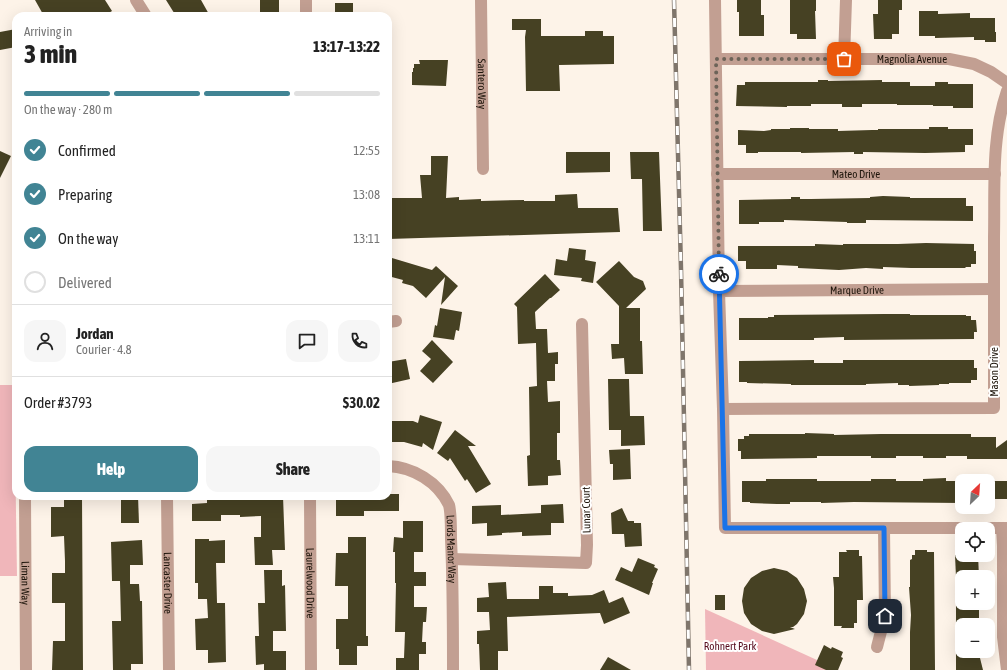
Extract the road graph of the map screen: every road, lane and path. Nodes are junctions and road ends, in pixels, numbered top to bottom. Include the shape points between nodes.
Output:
1 (136, 0) edge
2 (306, 0) edge
3 (481, 0) edge
4 (715, 0) edge
5 (846, 0) edge
6 (144, 12) edge
7 (306, 12) edge
8 (716, 59) junction
9 (844, 59) junction
10 (1007, 83) edge
11 (1007, 91) edge
12 (483, 169) dead end
13 (717, 174) junction
14 (995, 174) junction
15 (994, 289) junction
16 (719, 291) junction
17 (582, 324) dead end
18 (723, 409) junction
19 (392, 466) edge
20 (25, 500) edge
21 (167, 500) edge
22 (310, 500) edge
23 (884, 528) junction
24 (1004, 528) edge
25 (452, 559) junction
26 (877, 647) dead end
27 (26, 670) edge
28 (169, 670) edge
29 (312, 670) edge
30 (454, 670) edge
31 (1007, 670) edge

1 - 6 street
2 - 7 street
3 - 12 street, Santero Way
4 - 8 street
5 - 9 street
8 - 9 street, Magnolia Avenue
8 - 13 street
9 - 10 street, Magnolia Avenue via 949,59 974,64
11 - 14 street, Mason Drive via 997,130
13 - 14 street, Mateo Drive
13 - 16 street
14 - 15 street, Mason Drive
15 - 16 street, Marque Drive
15 - 18 street, Mason Drive via 994,408
16 - 18 street
17 - 25 street, Lunar Court via 586,563
18 - 23 street via 725,528
19 - 25 street, Lords Manor Way via 416,472 442,494 449,507
20 - 27 street, Liman Way
21 - 28 street, Lancaster Drive
22 - 29 street, Laurelwood Drive
23 - 24 street
23 - 26 street via 885,616
24 - 31 street via 1003,637
25 - 30 street, Lords Manor Way

